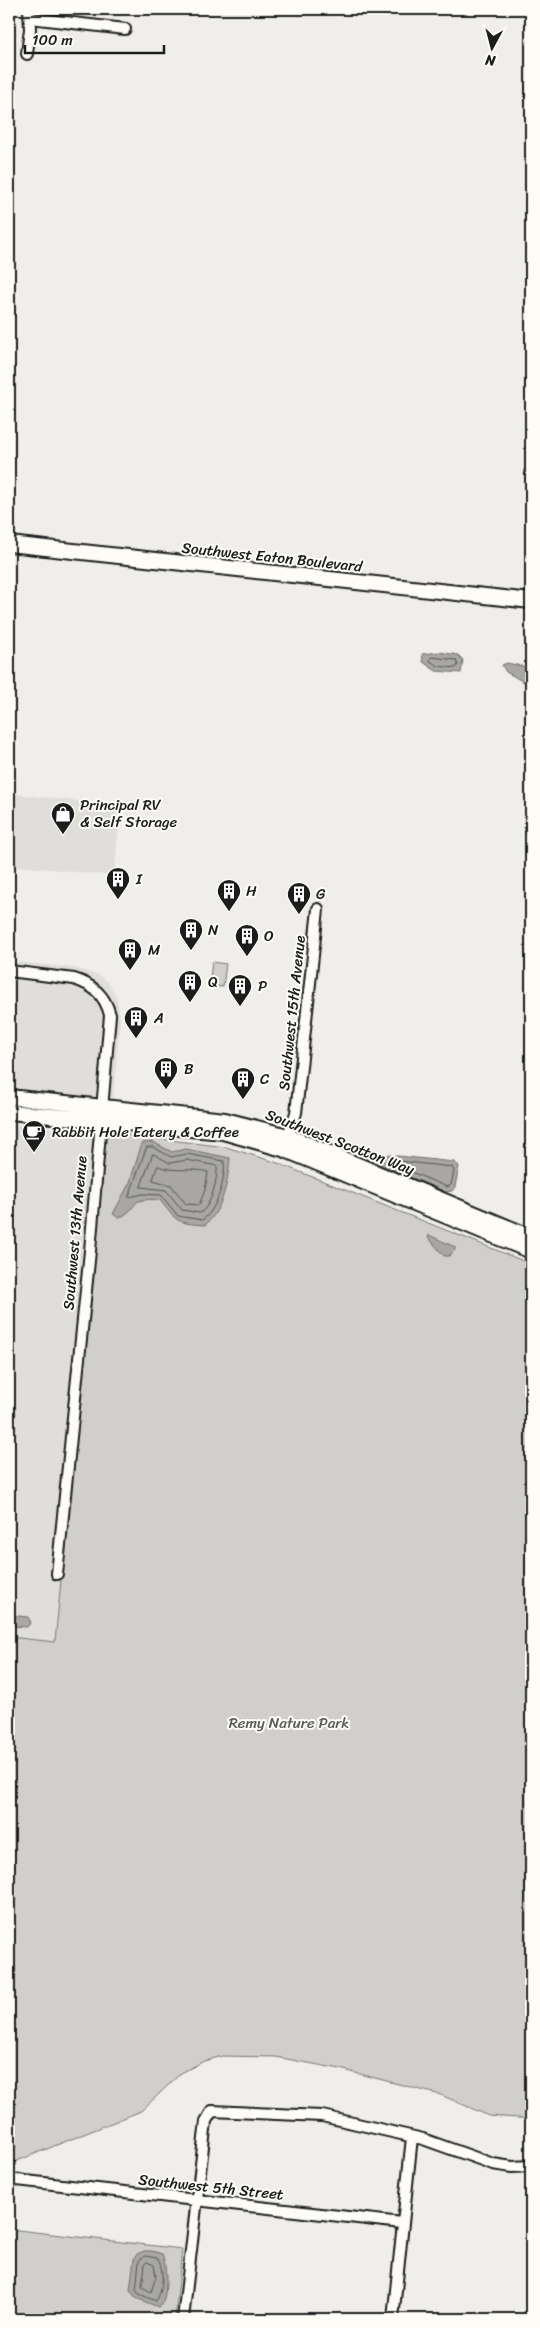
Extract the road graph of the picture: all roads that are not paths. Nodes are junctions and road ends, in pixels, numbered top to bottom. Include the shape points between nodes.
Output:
1 (29, 13) edge
2 (125, 29) dead end
3 (27, 54) dead end
4 (9, 544) edge
5 (531, 601) edge
6 (318, 909) dead end
7 (9, 971) edge
8 (9, 1097) edge
9 (101, 1107) junction
10 (9, 1112) edge
11 (100, 1121) junction
12 (285, 1143) junction
13 (531, 1237) edge
14 (531, 1251) edge
15 (57, 1574) dead end
16 (412, 2136) junction
17 (531, 2166) edge
18 (17, 2180) dead end
19 (198, 2200) junction
20 (402, 2223) junction
21 (182, 2319) edge
22 (393, 2319) edge

1 - 2 street
1 - 3 street
4 - 5 street, Southwest Eaton Boulevard
6 - 12 street, Southwest 15th Avenue via 296,1113
7 - 9 street, Southwest 13th Avenue via 74,978 91,985 102,996 110,1015
8 - 9 street, Southwest Scotton Way
9 - 11 street, Southwest 13th Avenue
9 - 12 street, Southwest Scotton Way via 230,1121
10 - 11 street, Southwest Scotton Way
11 - 12 street, Southwest Scotton Way via 223,1132
11 - 15 street, Southwest 13th Avenue
12 - 13 street, Southwest Scotton Way
12 - 14 street, Southwest Scotton Way
16 - 17 street via 493,2164
16 - 19 street via 311,2115 212,2111 208,2116
16 - 20 street
18 - 19 street, Southwest 5th Street
19 - 20 street, Southwest 5th Street
19 - 21 street
20 - 22 street

